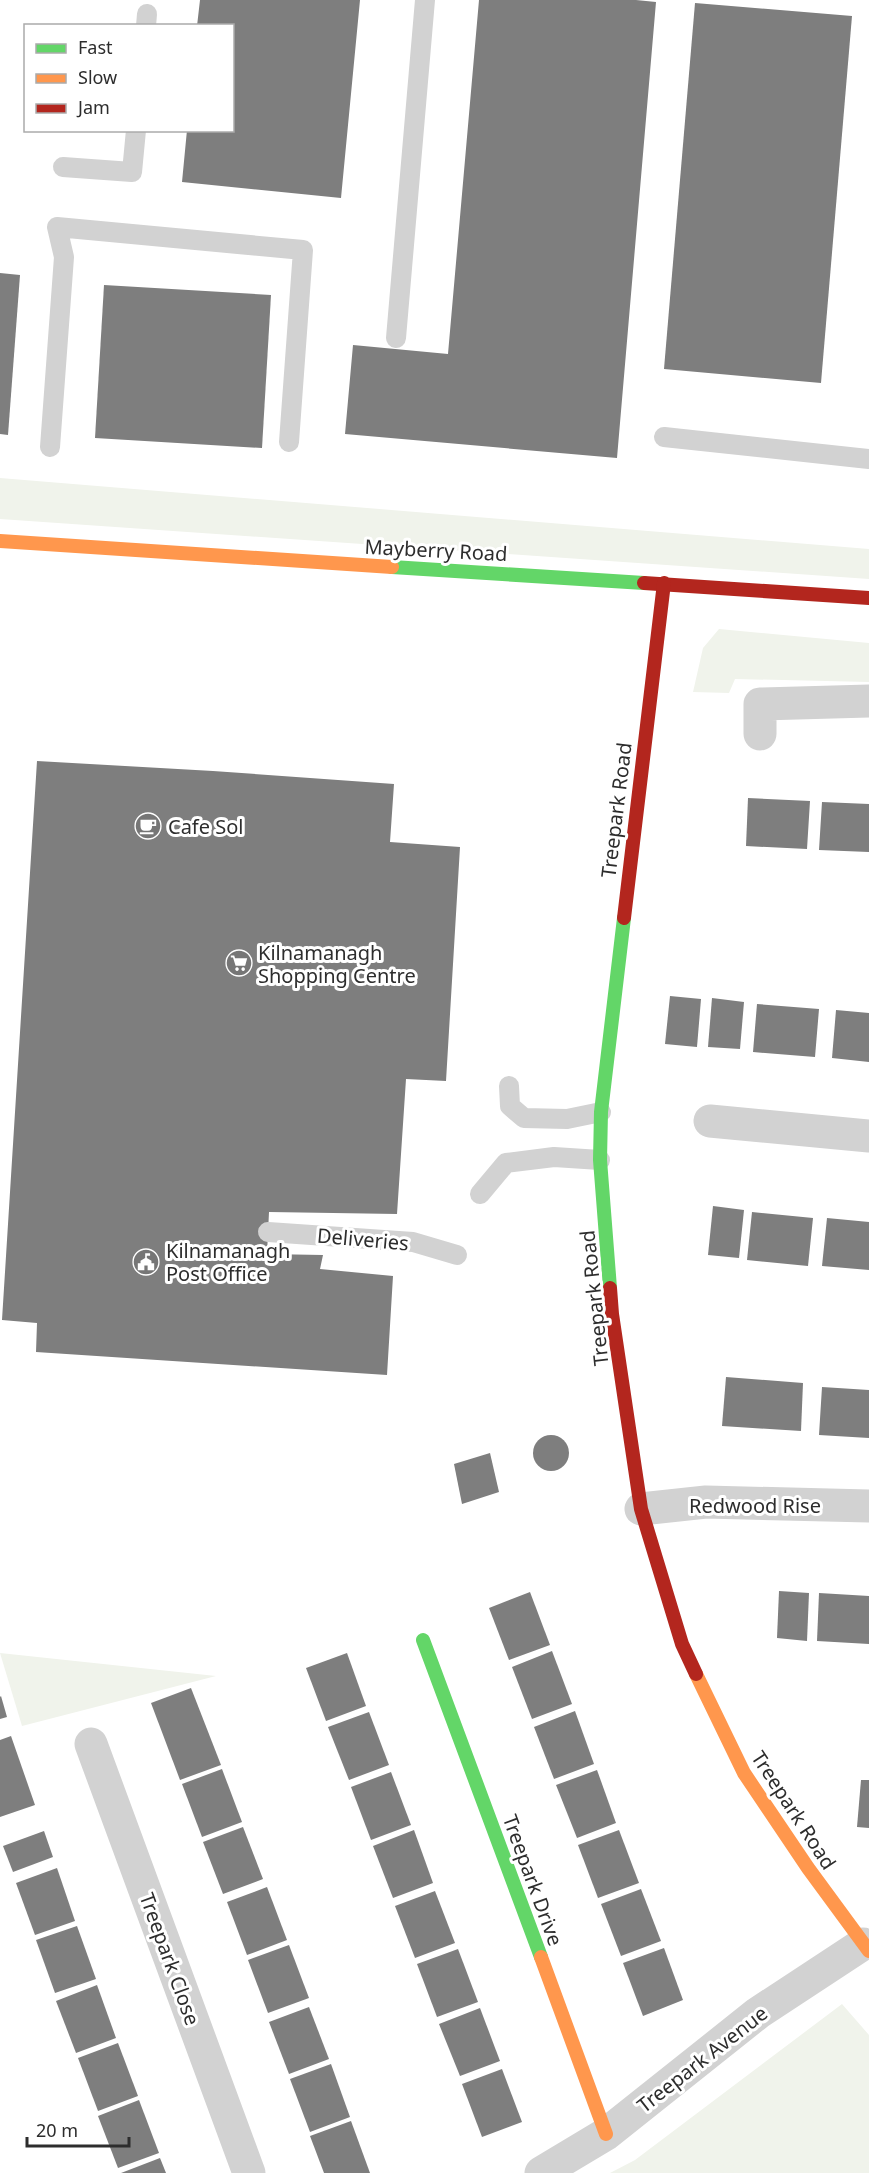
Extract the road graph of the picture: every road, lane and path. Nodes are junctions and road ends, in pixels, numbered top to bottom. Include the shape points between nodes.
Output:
1 (425, 0) edge
2 (136, 132) edge
3 (63, 167) dead end
4 (396, 338) dead end
5 (664, 437) dead end
6 (289, 442) dead end
7 (50, 447) dead end
8 (869, 459) edge
9 (0, 541) edge
10 (664, 583) junction
11 (869, 598) edge
12 (869, 701) edge
13 (760, 734) dead end
14 (509, 1086) dead end
15 (601, 1112) junction
16 (710, 1121) dead end
17 (869, 1136) edge
18 (600, 1160) junction
19 (480, 1194) dead end
20 (268, 1232) dead end
21 (457, 1255) dead end
22 (869, 1506) edge
23 (641, 1509) junction
24 (423, 1640) dead end
25 (91, 1744) dead end
26 (866, 1947) edge
27 (606, 2134) junction
28 (249, 2173) edge
29 (541, 2173) edge

1 - 4 lane
2 - 3 lane via 132,172
5 - 8 lane
6 - 7 lane via 303,250 57,227 64,257
9 - 10 street, Mayberry Road
10 - 11 street, Mayberry Road
10 - 15 street, Treepark Road
12 - 13 street via 760,704
14 - 15 lane via 510,1106 524,1118 567,1119
15 - 18 street, Treepark Road
16 - 17 street
18 - 19 lane via 554,1157 506,1163
18 - 23 street, Treepark Road via 612,1314
20 - 21 lane, Deliveries via 413,1242
22 - 23 street, Redwood Rise via 706,1502
23 - 26 street, Treepark Road via 682,1644 744,1773
24 - 27 street, Treepark Drive
25 - 28 street, Treepark Close
26 - 27 street, Treepark Avenue via 758,2013
27 - 29 street, Treepark Avenue

